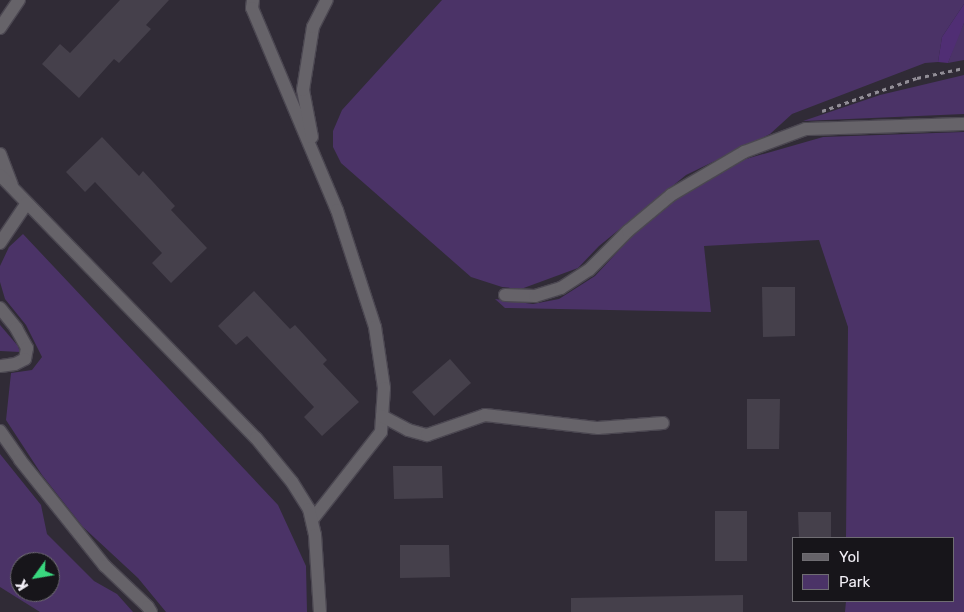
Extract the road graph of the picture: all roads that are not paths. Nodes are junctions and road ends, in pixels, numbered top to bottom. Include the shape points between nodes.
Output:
1 (19, 0) edge
2 (253, 0) edge
3 (327, 0) edge
4 (0, 28) edge
5 (964, 124) edge
6 (0, 154) edge
7 (316, 162) junction
8 (0, 175) edge
9 (14, 189) junction
10 (27, 203) junction
11 (0, 243) edge
12 (505, 295) dead end
13 (0, 308) edge
14 (0, 366) edge
15 (382, 416) junction
16 (663, 424) dead end
17 (0, 431) edge
18 (312, 520) junction
19 (151, 612) edge
20 (320, 612) edge

1 - 4 street
2 - 7 street via 252,8
3 - 7 street via 314,27 304,90
5 - 12 street via 806,129 744,152 671,195 628,230 589,270 561,288 535,296
6 - 9 street
7 - 15 street via 337,210 375,327 384,388
8 - 9 street
9 - 10 street
10 - 11 street
10 - 18 street via 256,438 292,482
13 - 14 street via 27,348 25,359
15 - 16 street via 408,430 427,435 485,415 598,428
15 - 18 street via 381,432
17 - 19 street via 105,566
18 - 20 street

